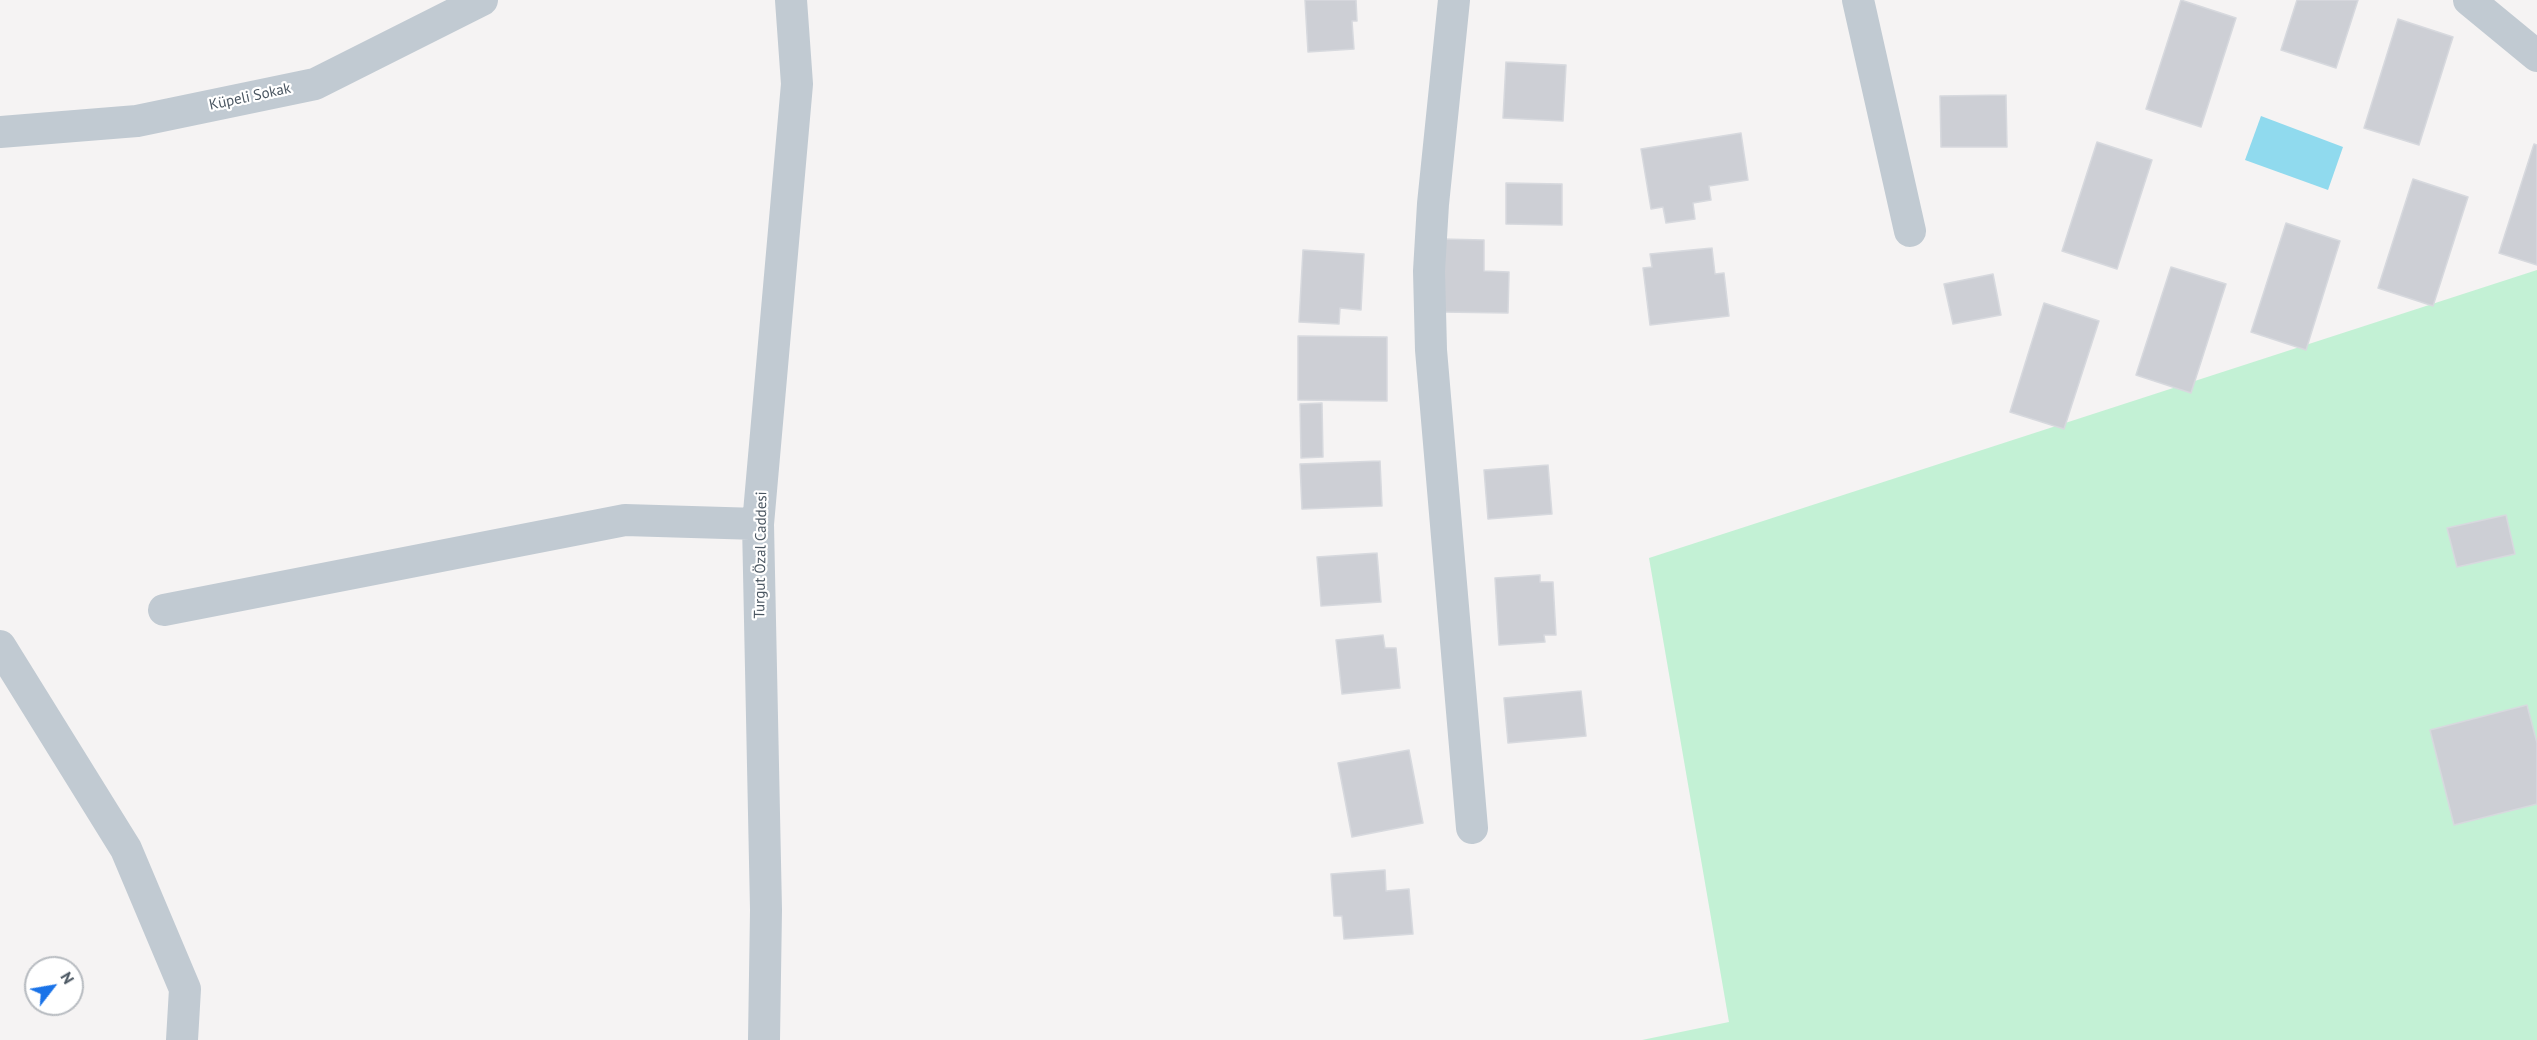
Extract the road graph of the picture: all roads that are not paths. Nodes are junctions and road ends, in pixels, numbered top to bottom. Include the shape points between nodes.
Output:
1 (482, 0) edge
2 (791, 0) edge
3 (1454, 0) edge
4 (1858, 0) edge
5 (2469, 0) edge
6 (2537, 56) edge
7 (0, 132) edge
8 (1910, 231) dead end
9 (758, 524) junction
10 (164, 610) dead end
11 (0, 646) edge
12 (1472, 828) dead end
13 (182, 1040) edge
14 (764, 1040) edge

1 - 7 street, Küpeli Sokak via 315,84 137,121
2 - 9 street, Turgut Özal Caddesi via 797,84
3 - 12 street via 1429,271 1431,350
4 - 8 street
5 - 6 street
9 - 10 street via 625,520
9 - 14 street, Turgut Özal Caddesi via 766,910
11 - 13 street via 126,849 185,989

